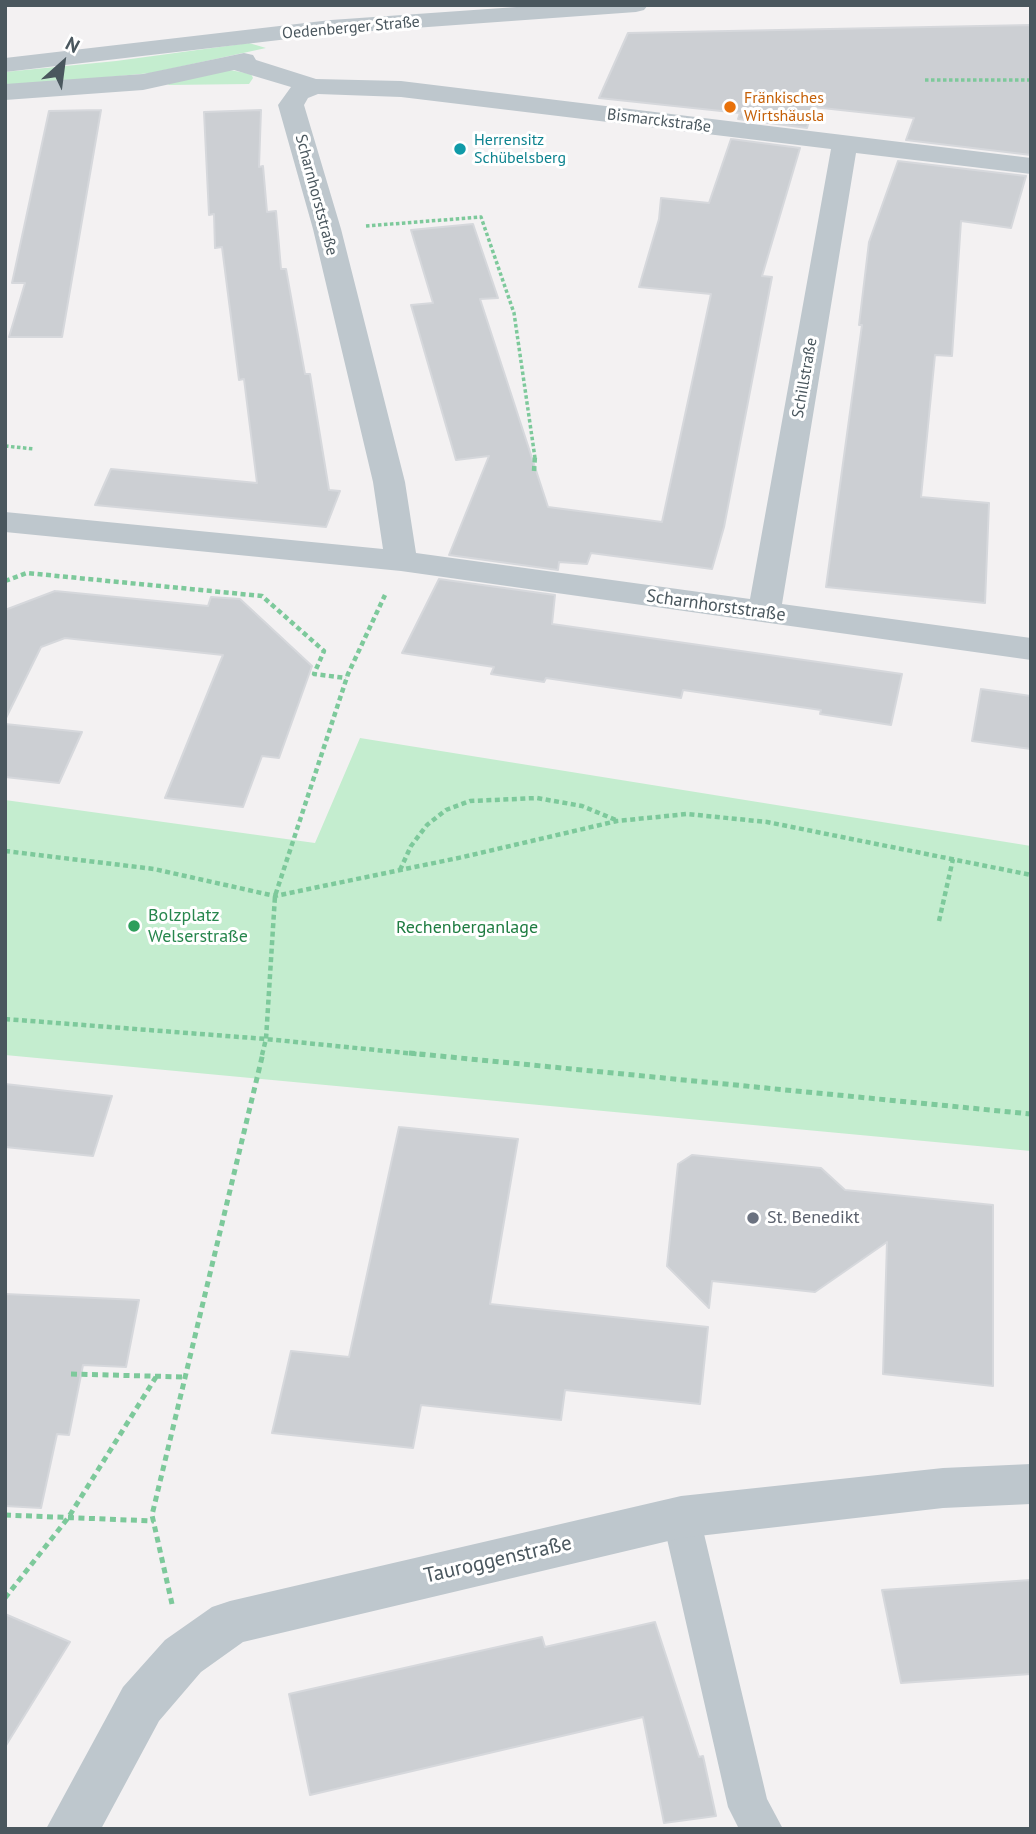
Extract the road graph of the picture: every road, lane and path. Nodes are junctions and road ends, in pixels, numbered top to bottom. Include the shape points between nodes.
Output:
1 (636, 5) edge
2 (441, 21) junction
3 (260, 36) junction
4 (293, 49) junction
5 (233, 62) junction
6 (5, 65) edge
7 (925, 80) dead end
8 (1031, 80) edge
9 (314, 86) junction
10 (371, 86) junction
11 (5, 92) edge
12 (845, 143) junction
13 (1031, 166) edge
14 (327, 229) junction
15 (5, 446) edge
16 (34, 449) dead end
17 (534, 471) dead end
18 (5, 522) edge
19 (401, 561) junction
20 (5, 581) edge
21 (764, 613) junction
22 (1031, 649) edge
23 (346, 678) junction
24 (617, 821) junction
25 (5, 851) edge
26 (953, 859) junction
27 (400, 870) junction
28 (1031, 875) edge
29 (275, 896) junction
30 (939, 921) dead end
31 (5, 1019) edge
32 (266, 1039) junction
33 (1031, 1114) edge
34 (71, 1374) dead end
35 (156, 1377) junction
36 (185, 1377) junction
37 (1031, 1484) edge
38 (5, 1515) edge
39 (681, 1517) junction
40 (68, 1518) junction
41 (154, 1521) junction
42 (5, 1598) edge
43 (183, 1656) junction
44 (72, 1829) edge
45 (763, 1829) edge

1 - 2 street, Oedenberger Straße
2 - 3 street, Oedenberger Straße
2 - 4 street, Oedenberger Straße
3 - 4 street, Bismarckstraße
3 - 6 street, Bismarckstraße
4 - 5 street, Bismarckstraße
4 - 10 street, Bismarckstraße via 322,75
5 - 9 street, Bismarckstraße
5 - 11 street, Bismarckstraße via 143,82
7 - 8 path
9 - 10 street, Bismarckstraße
9 - 14 street, Scharnhorststraße via 298,93 292,106
10 - 12 street, Bismarckstraße
12 - 13 street, Bismarckstraße
12 - 21 street, Schillstraße
14 - 17 path via 481,217 514,313 536,450
14 - 19 street, Scharnhorststraße via 389,482
15 - 16 path
18 - 19 street, Scharnhorststraße
19 - 21 street, Scharnhorststraße
19 - 23 path
20 - 23 path via 27,573 262,596 324,651 314,674
21 - 22 street, Scharnhorststraße
23 - 29 path
24 - 26 path via 687,814 768,822
24 - 27 path
24 - 27 path via 582,806 537,798 470,801 446,810 427,825
25 - 29 path via 154,869
26 - 28 path
26 - 30 path
27 - 29 path
29 - 32 path
31 - 32 path
32 - 33 path
32 - 36 path
34 - 35 path
35 - 36 path
35 - 40 path
36 - 41 path
37 - 39 street, Tauroggenstraße via 943,1488
38 - 40 path
39 - 43 street, Tauroggenstraße via 230,1623
39 - 45 lane via 748,1807
40 - 41 path
40 - 42 path
41 - 43 path
43 - 44 street, Tauroggenstraße via 141,1703

